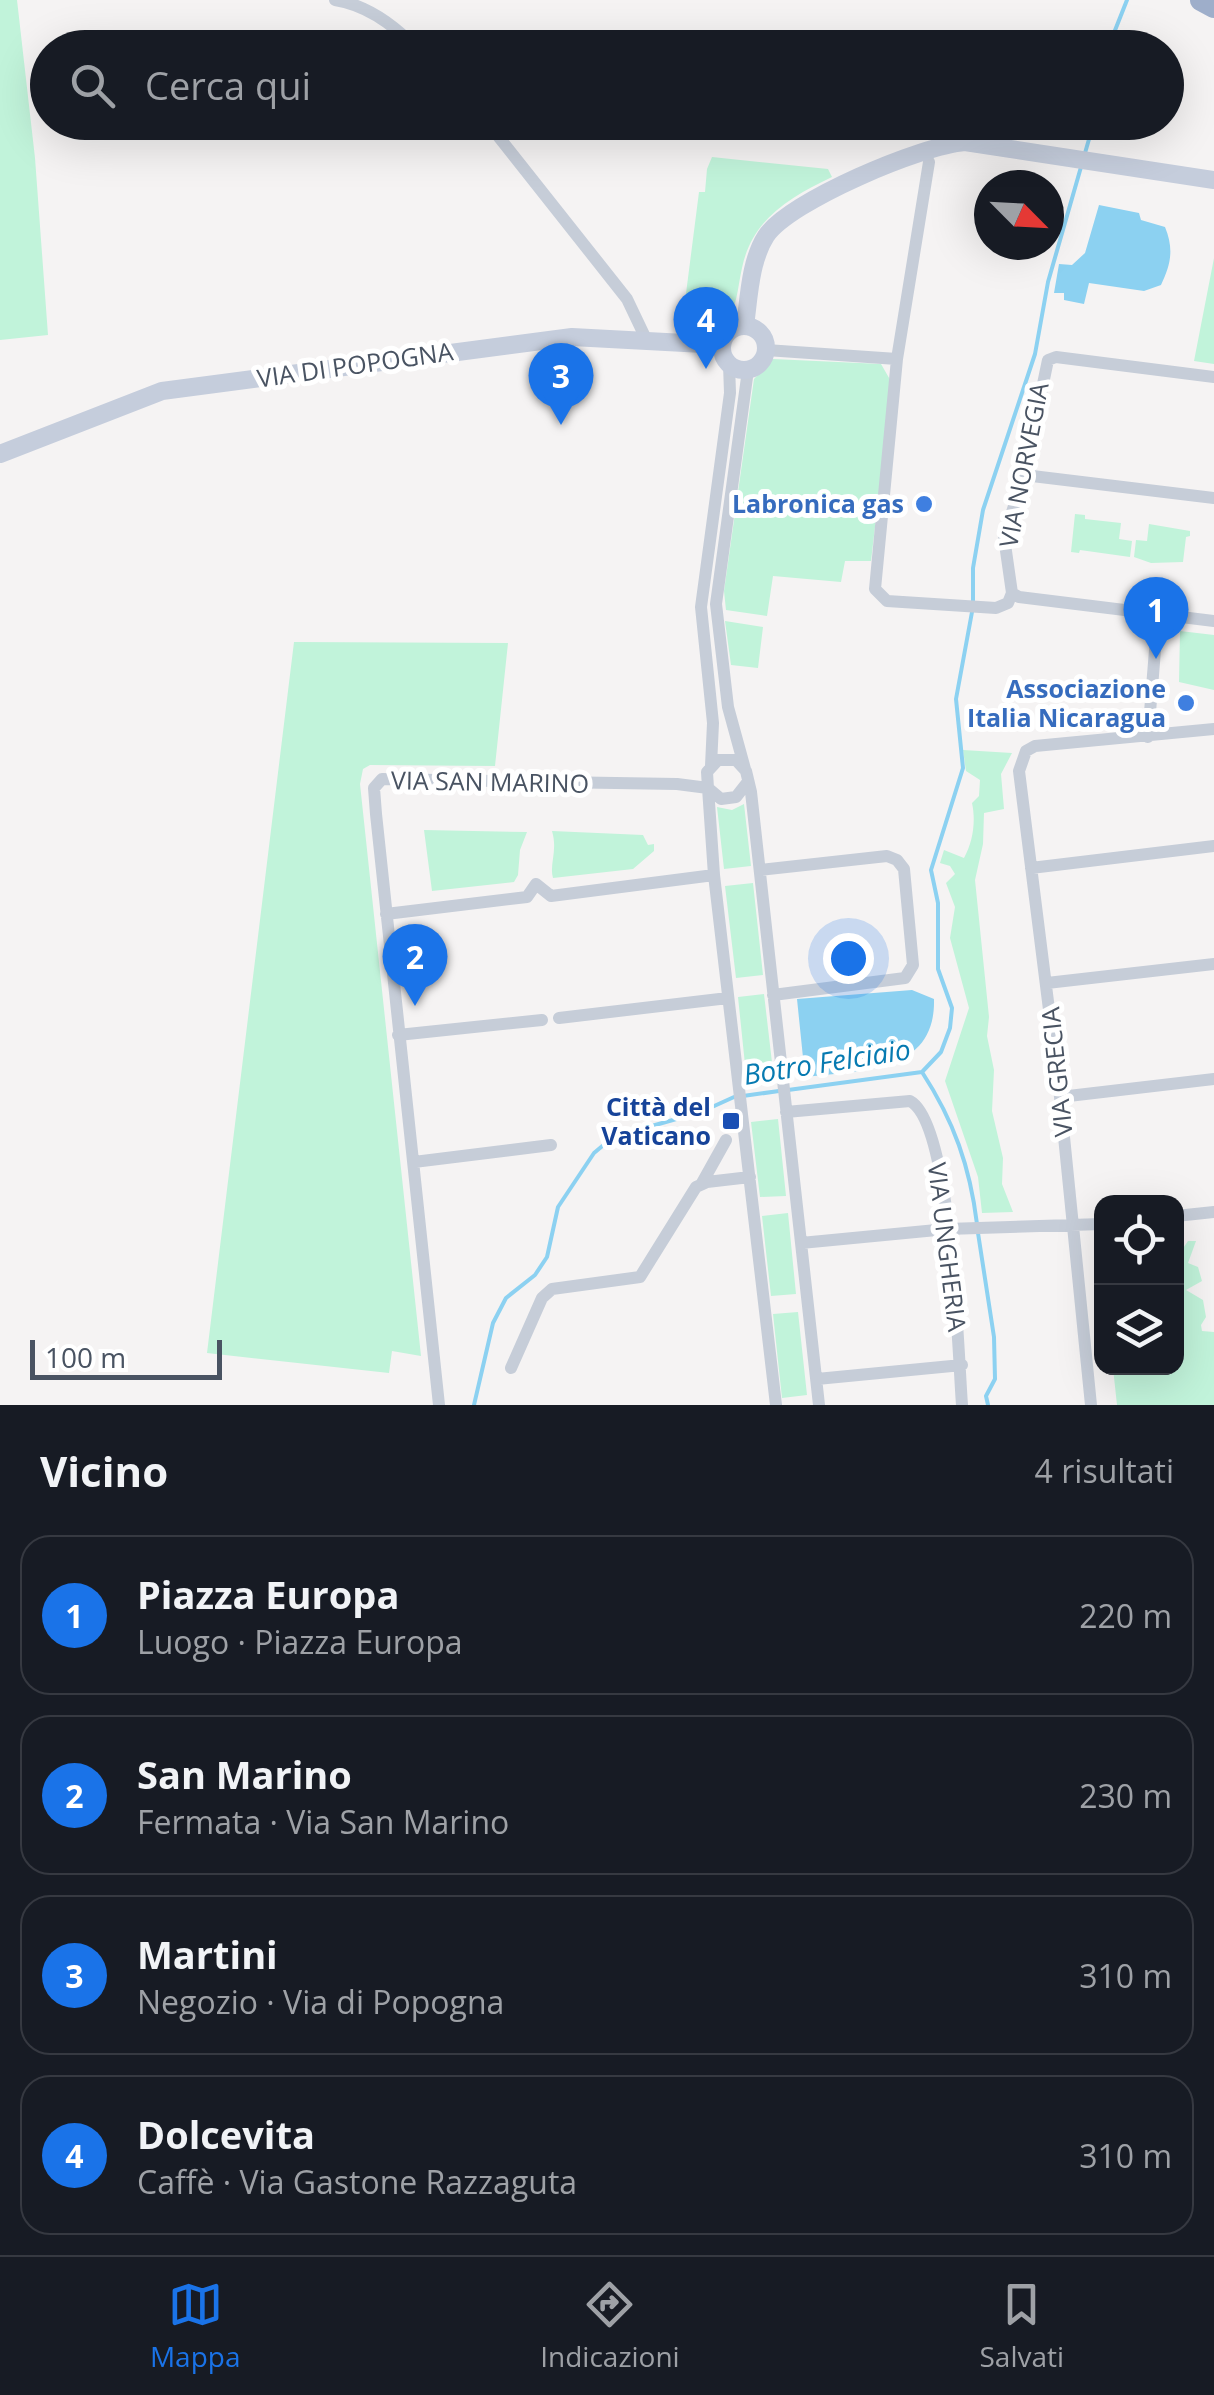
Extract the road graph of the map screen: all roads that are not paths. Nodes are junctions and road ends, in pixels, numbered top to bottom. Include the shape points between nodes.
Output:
1 (335, 0) edge
2 (1201, 0) edge
3 (1214, 8) edge
4 (396, 30) edge
5 (501, 140) edge
6 (929, 162) dead end
7 (1214, 180) edge
8 (628, 299) junction
9 (745, 326) junction
10 (621, 338) junction
11 (648, 340) junction
12 (722, 345) junction
13 (766, 350) junction
14 (898, 360) junction
15 (729, 364) junction
16 (748, 370) junction
17 (1214, 378) edge
18 (0, 454) edge
19 (1024, 475) junction
20 (1214, 498) edge
21 (1012, 593) junction
22 (1158, 613) junction
23 (1214, 621) edge
24 (1214, 729) edge
25 (1148, 737) junction
26 (708, 776) junction
27 (746, 777) junction
28 (1214, 846) edge
29 (1031, 868) junction
30 (760, 870) junction
31 (714, 875) junction
32 (386, 914) junction
33 (1214, 964) edge
34 (1047, 983) junction
35 (773, 995) junction
36 (728, 998) junction
37 (558, 1018) dead end
38 (542, 1020) dead end
39 (398, 1035) junction
40 (1214, 1079) edge
41 (1060, 1097) junction
42 (784, 1098) junction
43 (726, 1140) dead end
44 (552, 1144) dead end
45 (414, 1162) junction
46 (750, 1177) junction
47 (702, 1183) junction
48 (1214, 1212) edge
49 (1184, 1215) edge
50 (1094, 1225) edge
51 (1073, 1227) junction
52 (952, 1229) junction
53 (802, 1243) junction
54 (962, 1365) junction
55 (511, 1368) dead end
56 (817, 1379) junction
57 (439, 1405) edge
58 (776, 1405) edge
59 (820, 1405) edge
60 (962, 1405) edge
61 (1091, 1405) edge

1 - 4 street via 358,4
2 - 3 highway
5 - 8 street
6 - 14 street
7 - 9 main road via 965,142 919,152 778,222 755,261
8 - 10 street
8 - 11 street
9 - 12 main road via 730,331
9 - 13 main road via 761,334
10 - 11 main road, VIA DI POPOGNA
10 - 18 main road, VIA DI POPOGNA via 547,339 162,391
11 - 12 main road, VIA DI POPOGNA
12 - 15 main road
13 - 14 street
13 - 16 main road
14 - 21 street via 875,589 888,601 996,608
15 - 16 main road
15 - 26 street via 701,607 714,734
16 - 27 street via 716,604 728,707
17 - 19 street, VIA NORVEGIA via 1048,360
19 - 20 street
19 - 21 street, VIA NORVEGIA via 1004,538
21 - 22 street
22 - 23 street
22 - 25 street
24 - 25 street
25 - 29 street, VIA GRECIA via 1026,751 1020,771
26 - 27 street via 727,758
26 - 27 street via 714,796 727,800 739,796
26 - 31 street
26 - 32 street, VIA SAN MARINO via 676,784 380,780 374,788
27 - 30 street
28 - 29 street
29 - 34 street, VIA GRECIA
30 - 35 street
30 - 35 street via 887,856 904,869 912,966 906,978
31 - 32 street via 551,896 536,884 527,897
31 - 36 street
32 - 39 street, VIA SAN MARINO
33 - 34 street
34 - 41 street, VIA GRECIA
35 - 42 street
36 - 37 street
36 - 46 street
38 - 39 street
39 - 45 street, VIA SAN MARINO
40 - 41 street
41 - 51 street, VIA GRECIA
42 - 52 street, VIA UNGHERIA via 916,1104 938,1158
42 - 53 street
43 - 47 street
44 - 45 street
45 - 57 street, VIA SAN MARINO
46 - 47 street
46 - 58 street
47 - 55 street via 640,1277 563,1286 542,1298
48 - 49 street
50 - 51 street
51 - 52 street
51 - 61 street, VIA GRECIA
52 - 53 street
52 - 54 street, VIA UNGHERIA
53 - 56 street
54 - 56 street
54 - 60 street, VIA UNGHERIA
56 - 59 street

